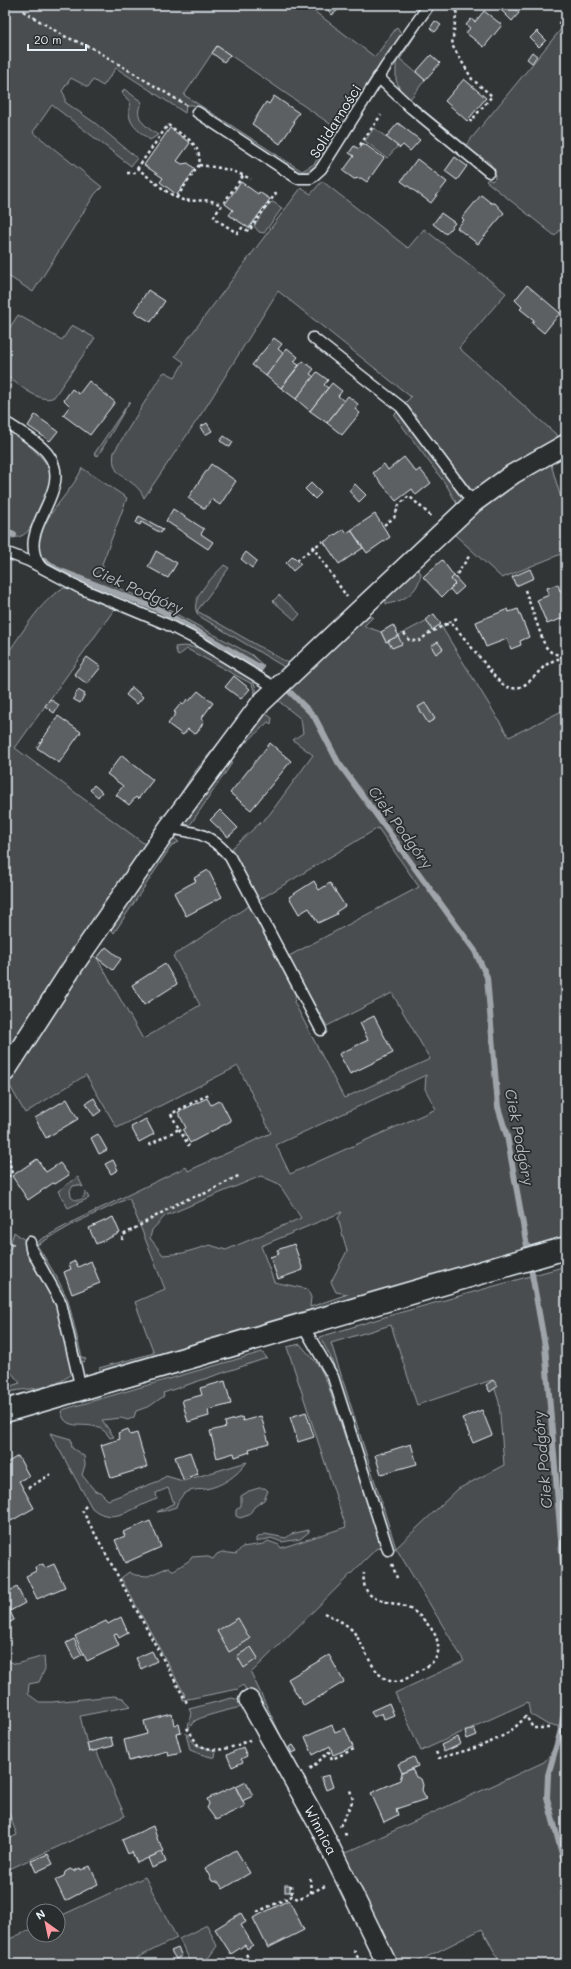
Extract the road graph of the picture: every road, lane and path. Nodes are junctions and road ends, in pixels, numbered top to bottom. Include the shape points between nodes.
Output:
1 (429, 5) edge
2 (456, 5) edge
3 (23, 11) dead end
4 (378, 78) junction
5 (197, 112) joint
6 (381, 115) dead end
7 (470, 122) dead end
8 (360, 144) dead end
9 (199, 165) junction
10 (137, 168) junction
11 (489, 172) dead end
12 (127, 173) dead end
13 (243, 176) junction
14 (251, 179) dead end
15 (278, 190) dead end
16 (177, 197) junction
17 (222, 206) junction
18 (313, 338) dead end
19 (5, 422) edge
20 (566, 444) edge
21 (473, 503) junction
22 (436, 519) dead end
23 (384, 525) dead end
24 (323, 541) dead end
25 (313, 547) junction
26 (5, 552) edge
27 (470, 555) dead end
28 (297, 560) dead end
29 (41, 567) junction
30 (457, 574) dead end
31 (525, 590) dead end
32 (459, 617) dead end
33 (349, 619) junction
34 (445, 624) junction
35 (404, 633) dead end
36 (565, 658) edge
37 (276, 688) junction
38 (169, 827) junction
39 (321, 1030) dead end
40 (5, 1072) edge
41 (211, 1093) dead end
42 (179, 1129) junction
43 (5, 1142) edge
44 (149, 1145) dead end
45 (189, 1146) dead end
46 (240, 1175) dead end
47 (5, 1178) edge
48 (122, 1240) dead end
49 (5, 1242) edge
50 (30, 1242) dead end
51 (10, 1244) dead end
52 (566, 1248) edge
53 (302, 1324) junction
54 (82, 1388) junction
55 (5, 1411) edge
56 (53, 1473) dead end
57 (28, 1488) dead end
58 (86, 1506) dead end
59 (388, 1550) dead end
60 (364, 1573) dead end
61 (324, 1612) dead end
62 (249, 1700) dead end
63 (187, 1703) dead end
64 (187, 1728) dead end
65 (550, 1728) dead end
66 (250, 1740) dead end
67 (356, 1748) dead end
68 (436, 1752) dead end
69 (309, 1770) dead end
70 (350, 1790) dead end
71 (339, 1829) dead end
72 (341, 1834) dead end
73 (350, 1835) dead end
74 (310, 1878) dead end
75 (329, 1884) dead end
76 (291, 1885) dead end
77 (311, 1893) junction
78 (292, 1896) junction
79 (257, 1912) dead end
80 (354, 1950) dead end
81 (246, 1954) dead end
82 (252, 1964) edge
83 (361, 1964) edge
84 (387, 1964) edge

1 - 4 lane, Solidarności
2 - 7 path via 458,8 452,45 472,79 492,96
3 - 5 path via 64,36 92,48
4 - 5 lane, Solidarności via 321,169 311,178 297,178
4 - 11 lane
6 - 8 path
9 - 10 path via 200,154 197,148 168,125
9 - 13 path via 226,168
9 - 16 path
10 - 12 path via 134,173
10 - 16 path
13 - 14 path
13 - 17 path
15 - 17 path via 249,231 244,228 237,233 214,218
16 - 17 path via 191,201 211,200
18 - 21 lane via 401,407
19 - 29 lane via 40,446 53,462 56,472 33,544 34,556
20 - 21 street via 513,474
21 - 33 street
22 - 23 path via 409,496 399,505 394,518
24 - 25 path
25 - 28 path
25 - 33 path via 349,600
26 - 29 lane
27 - 30 path
29 - 37 lane via 82,589 180,631
31 - 36 path via 545,646 551,652
32 - 34 path
33 - 37 street
34 - 35 path via 419,641 409,640
34 - 36 path via 456,628 495,679 506,687 519,688 546,664
37 - 38 street via 248,719
38 - 39 lane via 211,840 223,848 230,857
38 - 40 street via 74,965
41 - 42 path via 171,1114
42 - 44 path
42 - 45 path
43 - 47 path via 12,1174
46 - 48 path via 153,1216 123,1235
49 - 51 path
50 - 54 lane via 31,1249 61,1303
52 - 53 main road
53 - 54 main road
53 - 59 lane via 333,1377
54 - 55 main road
56 - 57 path
58 - 63 path via 82,1510
60 - 61 path via 365,1589 373,1598 410,1609 433,1630 438,1650 436,1658 429,1666 402,1681 394,1682 384,1678 353,1632 343,1622
62 - 84 street, Winnica via 328,1842
64 - 66 path via 198,1745 212,1749 229,1749
65 - 68 path via 533,1728 526,1716 518,1726 504,1736 439,1758
67 - 69 path via 332,1759 329,1752
70 - 71 path via 353,1800
72 - 73 path
74 - 77 path
75 - 77 path
76 - 78 path
77 - 78 path via 298,1899
78 - 79 path
80 - 83 path
81 - 82 path

